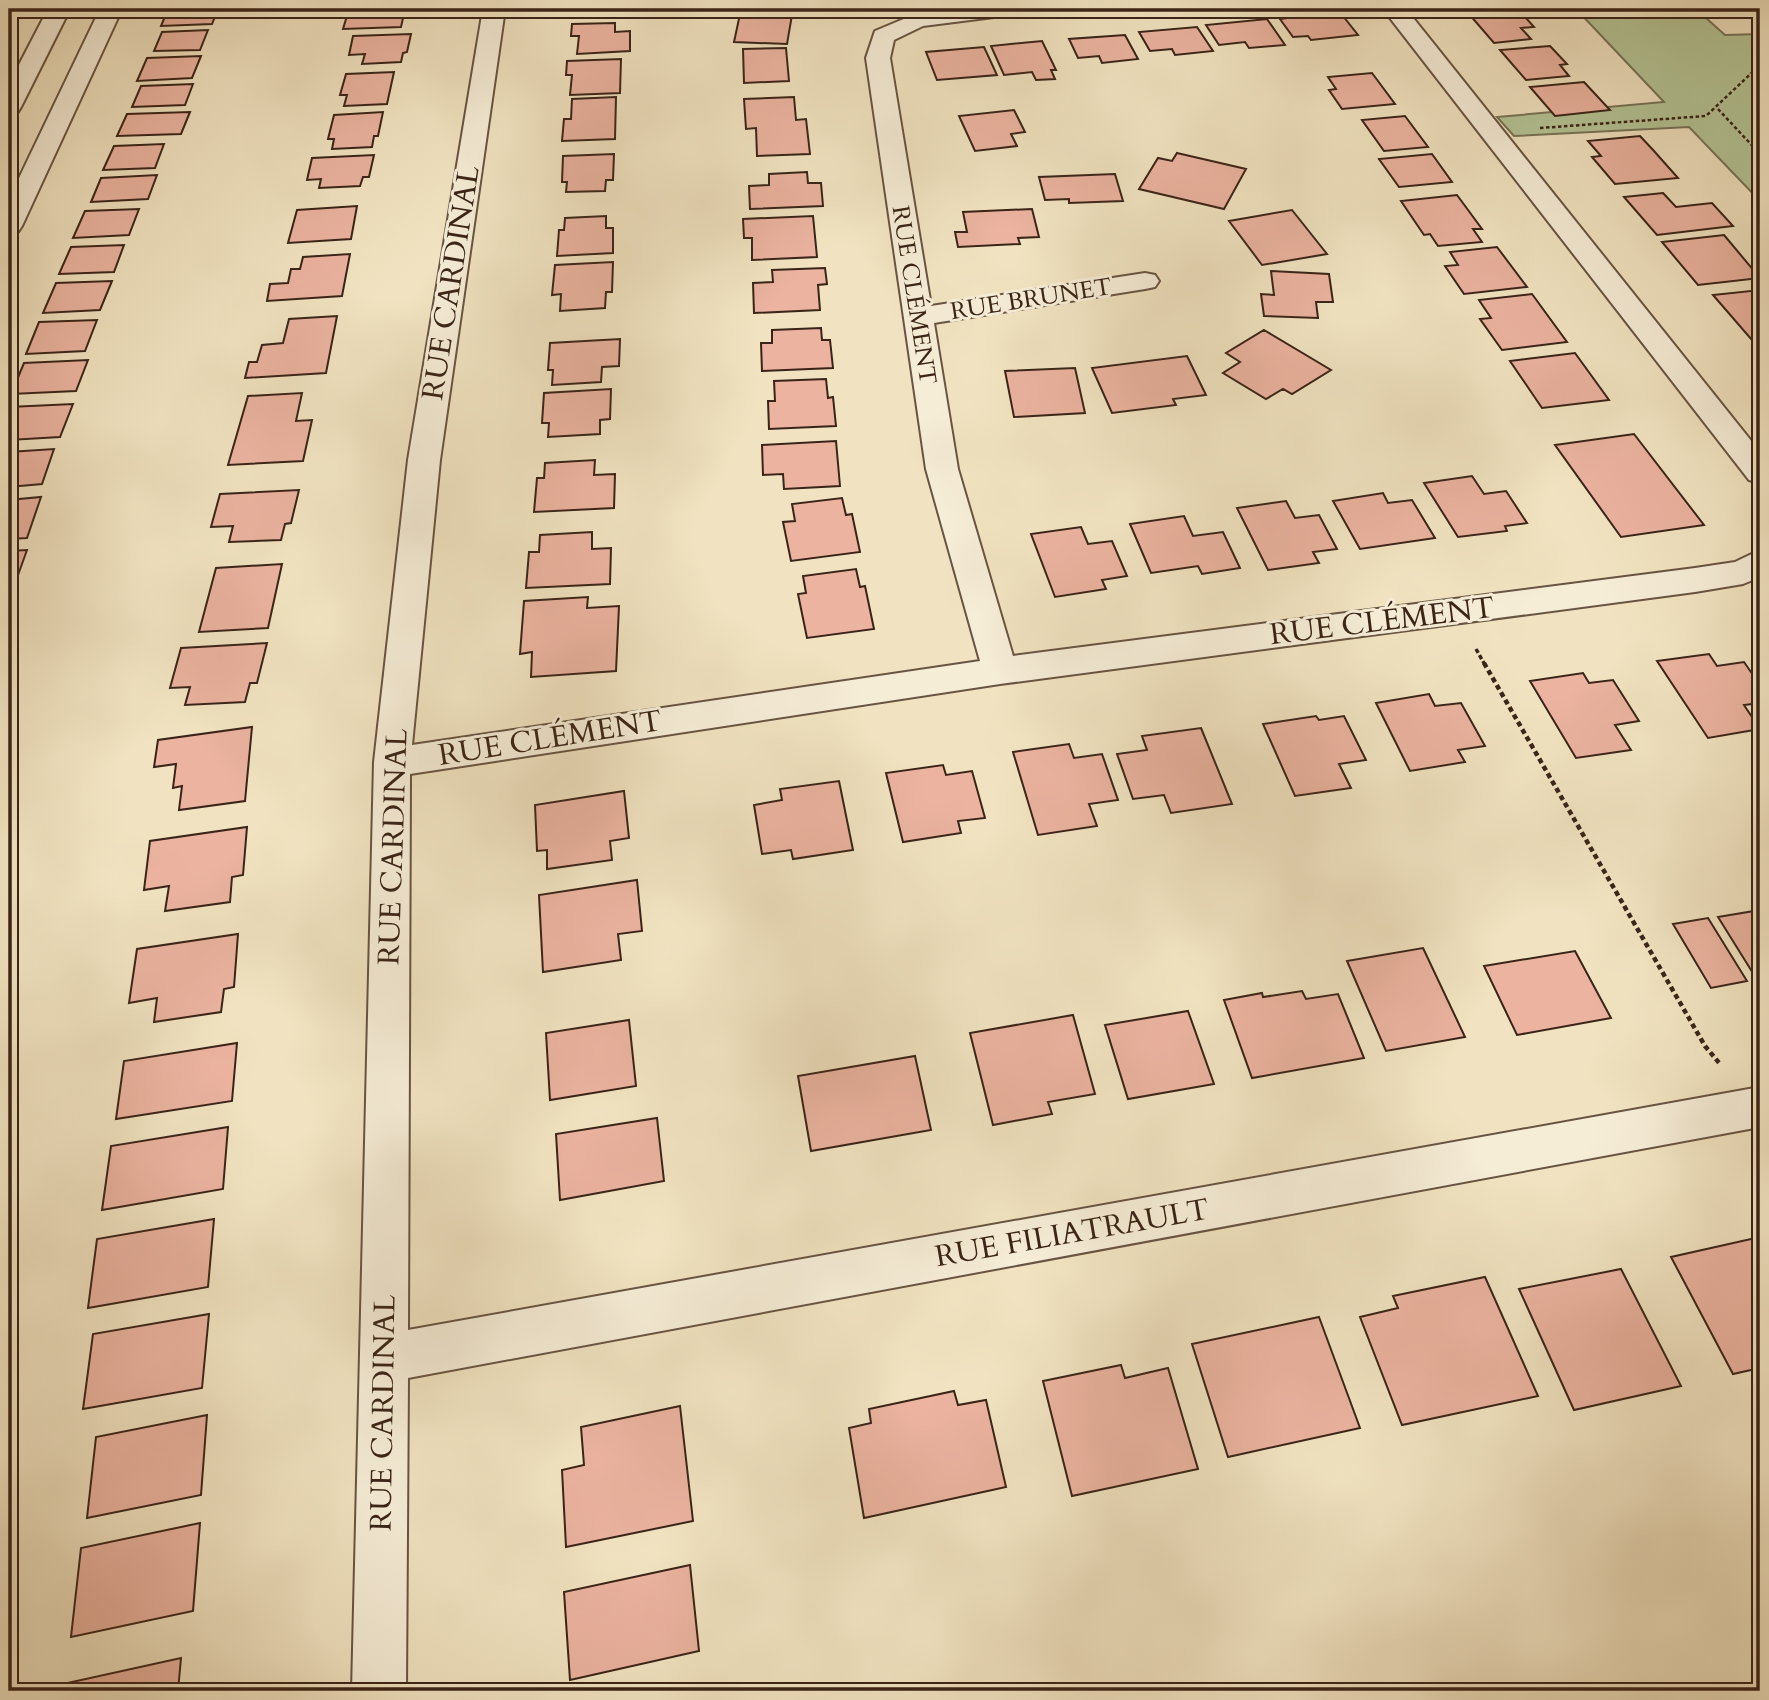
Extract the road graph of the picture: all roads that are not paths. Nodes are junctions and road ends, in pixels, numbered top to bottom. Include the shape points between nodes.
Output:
1 (59, 9) edge
2 (111, 9) edge
3 (494, 9) edge
4 (1002, 9) edge
5 (1394, 9) edge
6 (9, 107) edge
7 (9, 226) edge
8 (1145, 281) dead end
9 (917, 317) junction
10 (1760, 474) edge
11 (1760, 562) edge
12 (1000, 671) junction
13 (391, 762) junction
14 (1759, 1107) edge
15 (383, 1359) junction
16 (379, 1691) edge

1 - 6 street
2 - 7 street
3 - 13 street, RUE CARDINAL via 424,460
4 - 9 street, RUE CLÉMENT via 918,20 883,36 877,58
5 - 10 street
8 - 9 street, RUE BRUNET
9 - 12 street, RUE CLÉMENT via 942,469
11 - 12 street, RUE CLÉMENT via 1743,572
12 - 13 street, RUE CLÉMENT
13 - 15 street, RUE CARDINAL
14 - 15 street, RUE FILIATRAULT
15 - 16 street, RUE CARDINAL

